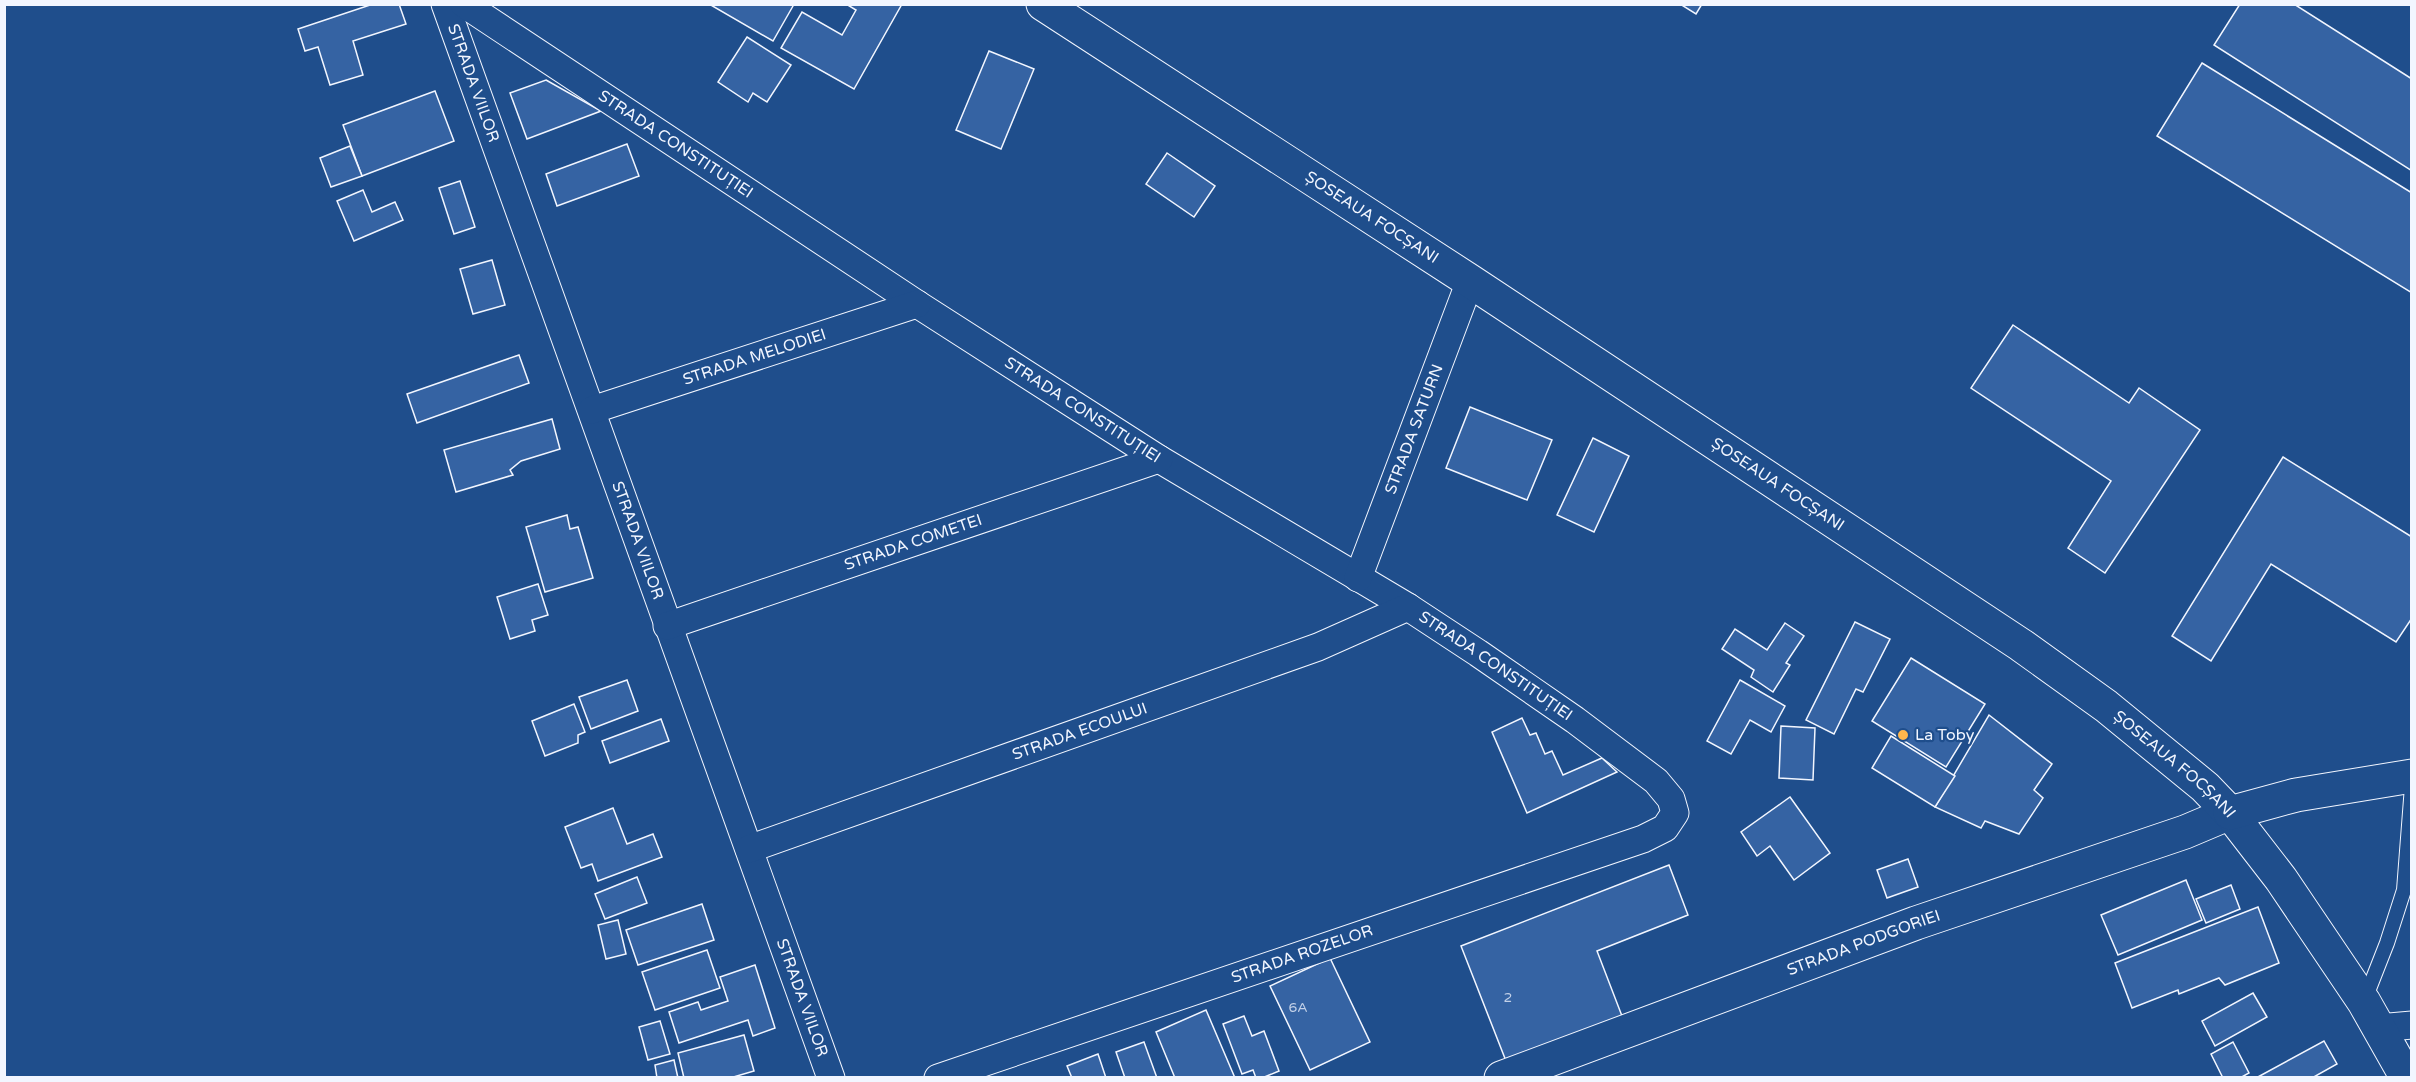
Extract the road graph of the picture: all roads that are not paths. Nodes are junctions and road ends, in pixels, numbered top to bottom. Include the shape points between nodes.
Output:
1 (445, 4) edge
2 (464, 4) edge
3 (1042, 4) edge
4 (1470, 280) junction
5 (917, 304) junction
6 (592, 410) junction
7 (1159, 459) junction
8 (1358, 578) junction
9 (1408, 607) junction
10 (667, 626) junction
11 (2412, 776) edge
12 (2412, 786) edge
13 (2230, 813) junction
14 (1665, 828) joint
15 (749, 849) junction
16 (2371, 1015) junction
17 (2412, 1025) edge
18 (831, 1077) edge
19 (939, 1077) edge
20 (1500, 1077) edge
21 (2407, 1077) edge

1 - 6 street, STRADA VIILOR
2 - 5 street, STRADA CONSTITUȚIEI
3 - 4 main road, ȘOSEAUA FOCȘANI
4 - 8 street, STRADA SATURN
4 - 13 main road, ȘOSEAUA FOCȘANI via 2022,645 2115,714 2205,787
5 - 6 street, STRADA MELODIEI
5 - 7 street, STRADA CONSTITUȚIEI
6 - 10 street, STRADA VIILOR
7 - 8 street, STRADA CONSTITUȚIEI
7 - 10 street, STRADA COMETEI
8 - 9 street, STRADA CONSTITUȚIEI
9 - 14 street, STRADA CONSTITUȚIEI via 1575,720 1656,781 1671,799 1675,813
9 - 15 street, STRADA ECOULUI via 1318,647
10 - 15 street, STRADA VIILOR
11 - 13 main road, STRADA PODGORIEI via 2296,795
12 - 16 lane via 2404,890
13 - 16 main road, ȘOSEAUA FOCȘANI via 2281,879
13 - 20 main road, STRADA PODGORIEI via 2185,832 1916,923
14 - 19 street, STRADA ROZELOR via 1643,839
15 - 18 street, STRADA VIILOR
16 - 17 street
16 - 21 main road, ȘOSEAUA FOCȘANI

